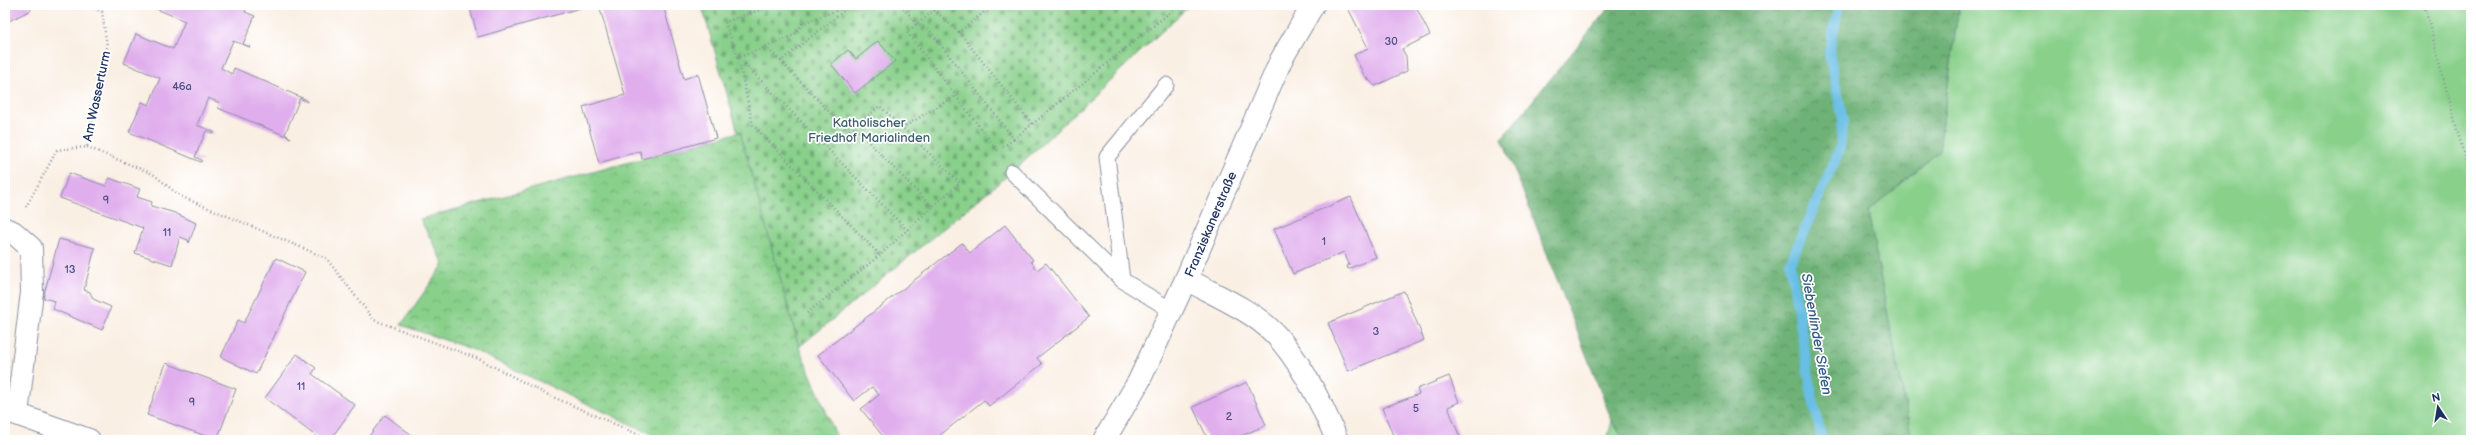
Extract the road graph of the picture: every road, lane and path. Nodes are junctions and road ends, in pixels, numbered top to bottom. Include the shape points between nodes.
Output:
1 (87, 5) edge
2 (774, 5) edge
3 (851, 5) edge
4 (901, 5) edge
5 (941, 5) edge
6 (994, 5) edge
7 (1178, 5) edge
8 (1313, 5) edge
9 (2424, 5) edge
10 (848, 8) junction
11 (934, 10) junction
12 (917, 24) junction
13 (959, 32) junction
14 (765, 47) junction
15 (738, 58) junction
16 (781, 61) junction
17 (1166, 85) dead end
18 (955, 96) junction
19 (1032, 124) junction
20 (854, 126) junction
21 (902, 128) junction
22 (1014, 139) junction
23 (87, 147) junction
24 (998, 151) junction
25 (1012, 172) joint
26 (2471, 182) edge
27 (932, 207) junction
28 (9, 230) edge
29 (907, 230) junction
30 (880, 255) junction
31 (1186, 279) junction
32 (1122, 280) junction
33 (1171, 310) junction
34 (807, 313) dead end
35 (11, 412) edge
36 (89, 440) edge
37 (651, 440) edge
38 (1104, 440) edge
39 (1337, 440) edge

1 - 23 path, Am Wasserturm via 102,12 107,46
2 - 15 path via 725,22
3 - 10 path
4 - 12 path
5 - 11 path
6 - 13 path
7 - 19 path
8 - 31 street, Franziskanerstraße via 1281,60
9 - 26 path
10 - 14 path via 803,23 794,35
10 - 16 path
11 - 12 path
11 - 13 path
12 - 18 path via 907,32
12 - 22 path via 930,31
13 - 19 path
14 - 15 path
14 - 16 path
15 - 29 path
15 - 30 path via 753,125
16 - 20 path via 848,132
17 - 32 lane via 1107,158
18 - 21 path
18 - 24 path
19 - 22 path
20 - 21 path via 880,106
20 - 27 path
21 - 27 path via 960,183
22 - 24 path
23 - 28 path, Am Wasserturm via 57,150
23 - 37 path via 153,174 180,196 326,258 374,320 479,359 544,393
24 - 25 path
25 - 32 lane
27 - 29 path
28 - 35 street via 31,248 32,292
29 - 30 path
30 - 34 path
31 - 33 street, Franziskanerstraße
31 - 39 street via 1257,319 1275,334 1324,410
32 - 33 lane
33 - 38 street, Franziskanerstraße via 1139,381
35 - 36 street

